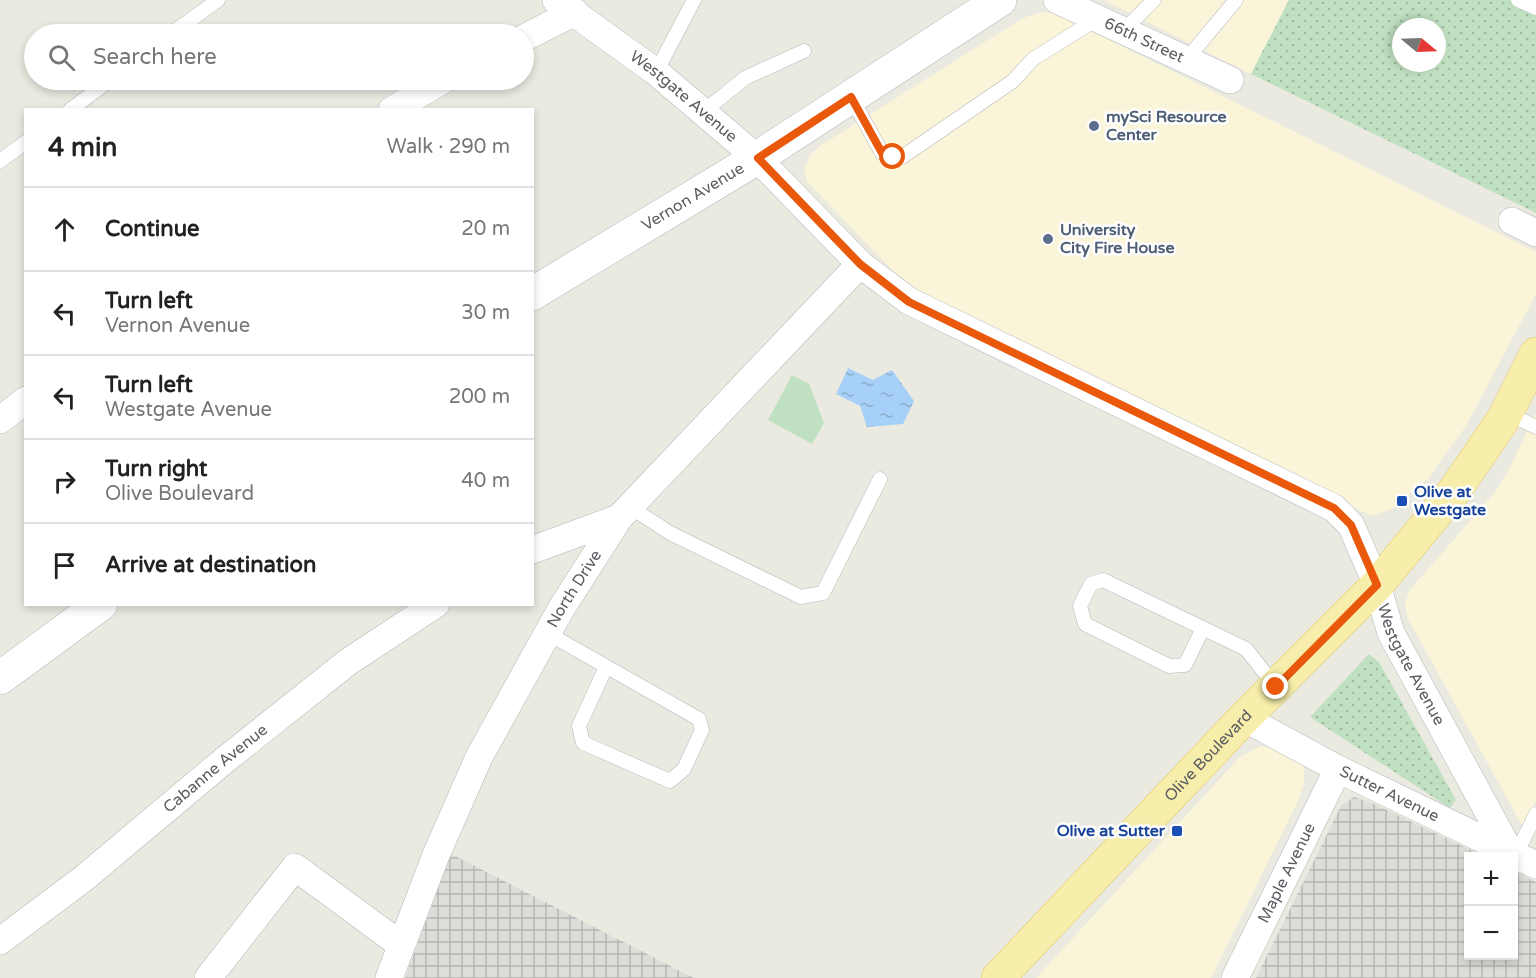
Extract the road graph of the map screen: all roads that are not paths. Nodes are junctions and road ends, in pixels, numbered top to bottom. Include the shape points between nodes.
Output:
1 (218, 0) edge
2 (694, 0) edge
3 (1000, 0) edge
4 (1057, 0) edge
5 (1154, 0) edge
6 (1236, 0) edge
7 (1518, 0) edge
8 (566, 6) edge
9 (1536, 8) edge
10 (1097, 19) junction
11 (185, 24) edge
12 (534, 30) edge
13 (1123, 31) junction
14 (804, 51) dead end
15 (1186, 60) junction
16 (656, 72) junction
17 (1230, 80) dead end
18 (97, 90) edge
19 (426, 90) edge
20 (851, 97) junction
21 (73, 108) edge
22 (395, 108) edge
23 (703, 112) junction
24 (24, 143) edge
25 (758, 158) junction
26 (0, 161) edge
27 (1512, 221) dead end
28 (1536, 233) edge
29 (860, 264) junction
30 (534, 293) edge
31 (1536, 354) edge
32 (24, 402) edge
33 (1506, 413) junction
34 (0, 420) edge
35 (1536, 428) edge
36 (880, 479) dead end
37 (625, 512) junction
38 (534, 549) edge
39 (1377, 585) junction
40 (98, 606) edge
41 (433, 606) edge
42 (1203, 628) junction
43 (548, 633) junction
44 (606, 667) junction
45 (0, 678) edge
46 (1276, 687) junction
47 (1245, 718) junction
48 (1338, 769) junction
49 (1536, 814) edge
50 (1521, 858) edge
51 (0, 942) edge
52 (401, 945) junction
53 (208, 978) edge
54 (389, 978) edge
55 (998, 978) edge
56 (1235, 978) edge

1 - 11 lane
2 - 16 lane
3 - 20 street, Vernon Avenue
4 - 10 street, 66th Street
5 - 13 lane
6 - 15 lane
7 - 9 lane
8 - 12 street
8 - 16 street, Westgate Avenue
10 - 13 street, 66th Street
10 - 20 lane via 1033,59 1013,81 902,157 882,153
13 - 15 street, 66th Street
14 - 23 lane via 745,78
15 - 17 street, 66th Street
16 - 23 street, Westgate Avenue
18 - 21 lane
19 - 22 street
20 - 25 street, Vernon Avenue
23 - 25 street, Westgate Avenue
24 - 26 lane
25 - 29 street, Westgate Avenue
25 - 30 street, Vernon Avenue
27 - 28 street
29 - 37 street, North Drive
29 - 39 street, Westgate Avenue via 909,302 1334,508 1351,525
31 - 33 main road, Olive Boulevard
32 - 34 street
33 - 35 lane
33 - 39 main road, Olive Boulevard via 1455,490
36 - 37 lane via 823,592 801,597
37 - 38 street
37 - 43 street, North Drive
39 - 46 main road, Olive Boulevard
39 - 50 street, Westgate Avenue via 1391,633
40 - 45 street
41 - 51 street, Cabanne Avenue via 348,662
42 - 42 lane via 1103,580 1091,584 1080,606 1085,624 1169,666 1185,665
42 - 46 lane via 1246,649
43 - 44 lane
43 - 52 street, North Drive via 479,756
44 - 44 lane via 699,719 702,730 698,740 684,768 670,781 583,742 579,726
46 - 47 main road, Olive Boulevard
47 - 48 street, Sutter Avenue
47 - 55 main road, Olive Boulevard
48 - 50 street, Sutter Avenue
48 - 56 street, Maple Avenue
49 - 50 lane
52 - 53 street via 295,867
52 - 54 street, North Drive

